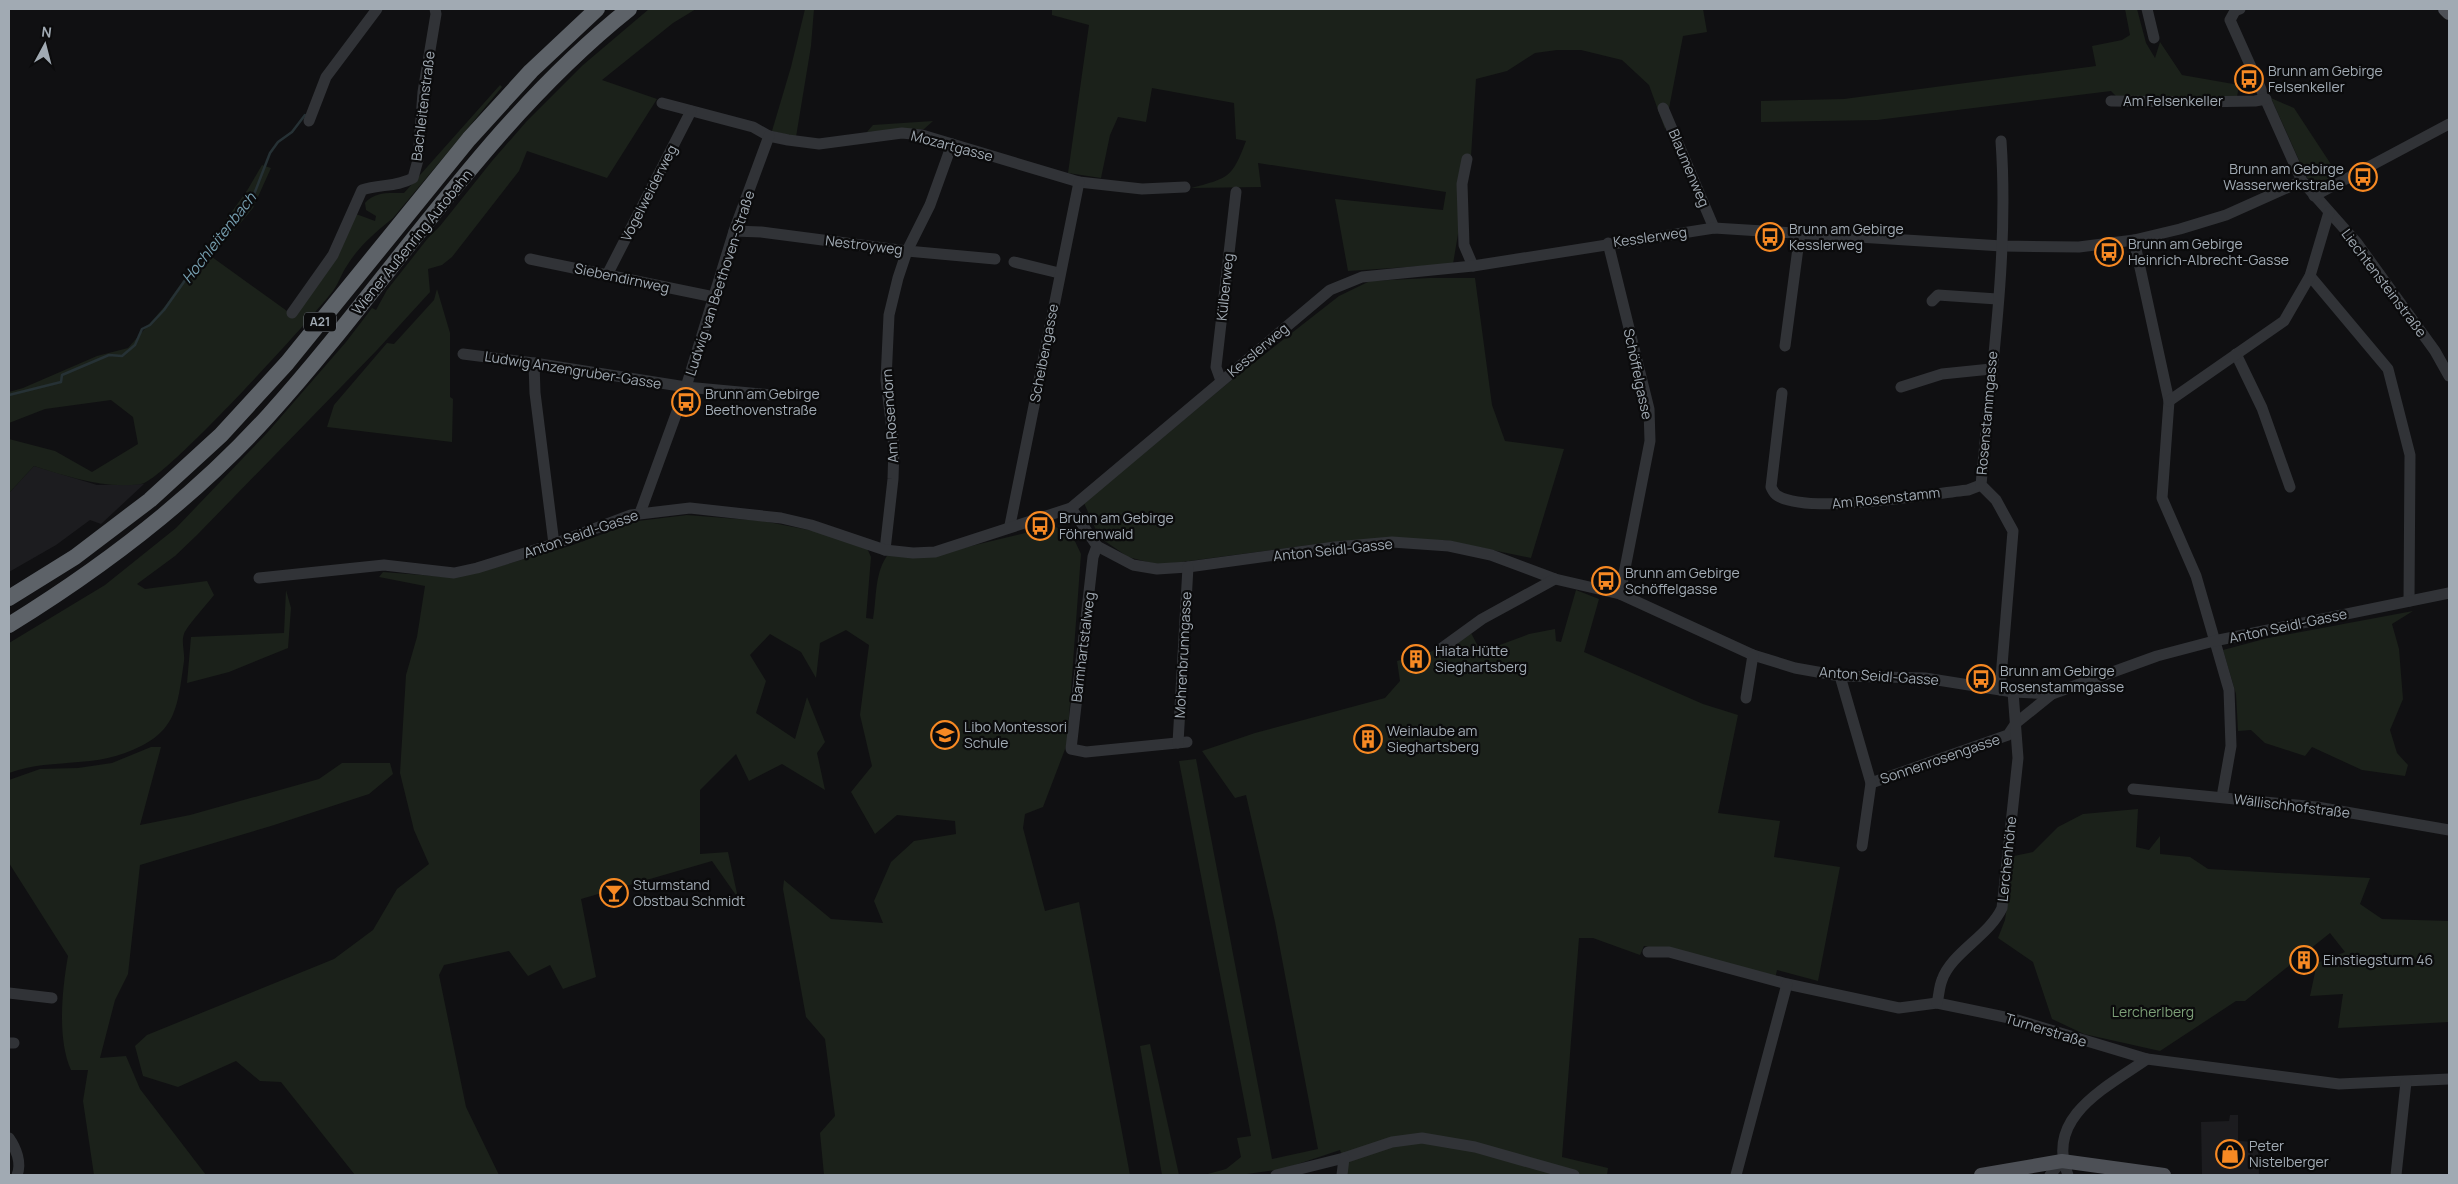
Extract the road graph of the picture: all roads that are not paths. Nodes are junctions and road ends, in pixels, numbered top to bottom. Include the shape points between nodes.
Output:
1 (377, 9) edge
2 (435, 9) edge
3 (597, 9) edge
4 (629, 9) edge
5 (2147, 9) edge
6 (2240, 9) edge
7 (2445, 9) edge
8 (2449, 13) edge
9 (2154, 38) dead end
10 (2266, 99) junction
11 (2111, 101) dead end
12 (662, 103) dead end
13 (1663, 108) dead end
14 (690, 111) junction
15 (308, 122) dead end
16 (2449, 124) edge
17 (768, 136) junction
18 (2001, 141) dead end
19 (952, 144) junction
20 (1467, 159) dead end
21 (2302, 181) junction
22 (1079, 182) junction
23 (1185, 187) dead end
24 (1236, 192) dead end
25 (2314, 196) junction
26 (2329, 212) junction
27 (1714, 228) junction
28 (734, 231) junction
29 (1800, 234) junction
30 (2134, 240) junction
31 (1608, 243) junction
32 (2002, 246) junction
33 (907, 251) junction
34 (530, 259) dead end
35 (995, 259) dead end
36 (1014, 262) dead end
37 (1473, 266) junction
38 (1060, 273) junction
39 (607, 274) junction
40 (2310, 276) junction
41 (714, 297) junction
42 (1997, 299) junction
43 (1932, 301) dead end
44 (292, 313) dead end
45 (1785, 346) dead end
46 (463, 354) dead end
47 (2236, 354) junction
48 (534, 363) junction
49 (1991, 369) junction
50 (2449, 376) edge
51 (1221, 380) junction
52 (686, 387) junction
53 (1902, 387) dead end
54 (1782, 392) dead end
55 (772, 395) dead end
56 (2169, 401) junction
57 (1980, 485) junction
58 (2290, 487) dead end
59 (1072, 508) junction
60 (640, 513) junction
61 (1010, 526) junction
62 (554, 544) junction
63 (1097, 546) junction
64 (885, 550) junction
65 (1188, 567) junction
66 (259, 578) dead end
67 (1555, 579) junction
68 (2449, 592) edge
69 (1620, 594) junction
70 (9, 598) edge
71 (2409, 601) junction
72 (9, 626) edge
73 (2214, 641) junction
74 (1442, 648) dead end
75 (1753, 655) junction
76 (1840, 676) junction
77 (2000, 690) junction
78 (2013, 692) junction
79 (2052, 694) junction
80 (1746, 698) dead end
81 (2016, 723) junction
82 (1182, 743) joint
83 (1872, 783) junction
84 (2133, 789) dead end
85 (2222, 797) junction
86 (2449, 830) edge
87 (1862, 846) dead end
88 (1648, 952) dead end
89 (1787, 984) junction
90 (9, 993) edge
91 (52, 998) dead end
92 (1937, 1003) junction
93 (2147, 1059) junction
94 (2449, 1079) edge
95 (2406, 1082) junction
96 (9, 1138) edge
97 (1344, 1158) junction
98 (2062, 1161) junction
99 (17, 1175) edge
100 (1276, 1175) edge
101 (1342, 1175) edge
102 (1574, 1175) edge
103 (1736, 1175) edge
104 (1981, 1175) edge
105 (2050, 1175) edge
106 (2068, 1175) edge
107 (2164, 1175) edge
108 (2396, 1175) edge

1 - 15 street via 326,77
2 - 44 street, Bachleitenstraße via 423,92 418,160 413,178 362,190 333,255
3 - 70 highway, Wiener Außenring Autobahn / A21 via 531,71 469,140 286,363 221,435 150,500 75,557
4 - 72 highway, Wiener Außenring Autobahn / A21 via 546,84 484,152 303,376 234,451 165,514 66,590
5 - 9 street
6 - 10 street, Liechtensteinstraße via 2230,20
7 - 8 main road
10 - 11 street, Am Felsenkeller
10 - 21 street, Liechtensteinstraße
12 - 14 street, Mozartgasse
13 - 27 street, Blaumenweg
14 - 17 street, Mozartgasse via 753,127
14 - 39 street, Vogelweiderweg
16 - 25 street
17 - 19 street, Mozartgasse via 819,144 902,133
17 - 28 street, Ludwig van Beethoven-Straße
18 - 32 street, Rosenstammgasse via 2005,196
19 - 22 street, Mozartgasse
19 - 33 street, Am Rosendorn via 930,205
20 - 37 street via 1462,184 1464,245
21 - 25 street, Liechtensteinstraße
21 - 30 street, Kesslerweg via 2226,215
22 - 23 street, Mozartgasse via 1142,189
22 - 38 street, Scheibengasse
24 - 51 street, Külberweg via 1216,367
25 - 26 street, Liechtensteinstraße
26 - 40 street
26 - 50 street, Liechtensteinstraße via 2358,243 2435,351
27 - 29 street, Kesslerweg
27 - 31 street, Kesslerweg
28 - 33 street, Nestroyweg
28 - 41 street, Ludwig van Beethoven-Straße
29 - 32 street, Kesslerweg
29 - 45 street
30 - 32 street, Kesslerweg via 2079,247
30 - 56 street
31 - 37 street, Kesslerweg
31 - 69 street, Schöffelgasse via 1649,409 1650,442
32 - 42 street, Rosenstammgasse
33 - 35 street, Nestroyweg
33 - 64 street, Am Rosendorn via 889,315 886,380 894,447 894,479
34 - 39 street, Siebendirnweg
36 - 38 street
37 - 51 street, Kesslerweg via 1362,276 1330,290
38 - 61 street, Scheibengasse
39 - 41 street, Siebendirnweg
40 - 47 street via 2284,321
40 - 71 street via 2388,369 2410,455
41 - 52 street, Ludwig van Beethoven-Straße
42 - 43 street via 1938,295
42 - 49 street, Rosenstammgasse
46 - 48 street, Ludwig Anzengruber-Gasse
47 - 56 street
47 - 58 street via 2262,408
48 - 52 street, Ludwig Anzengruber-Gasse
48 - 62 street
49 - 53 street via 1942,374
49 - 57 street, Rosenstammgasse
51 - 59 street, Kesslerweg
52 - 55 street, Ludwig Anzengruber-Gasse
52 - 60 street, Ludwig van Beethoven-Straße
54 - 57 street, Am Rosenstamm via 1771,487 1775,495 1786,500 1833,505 1968,490
56 - 73 street via 2162,498 2196,576
57 - 77 street, Rosenstammgasse via 1996,500 2013,531
59 - 61 street, Anton Seidl-Gasse
59 - 63 street, Anton Seidl-Gasse
60 - 62 street, Anton Seidl-Gasse
60 - 64 street, Anton Seidl-Gasse via 690,508 781,518
61 - 64 street, Anton Seidl-Gasse via 935,552
62 - 66 street, Anton Seidl-Gasse via 454,573 384,565
63 - 65 street, Anton Seidl-Gasse via 1133,565 1158,569
63 - 82 street, Barmhartstalweg via 1093,557 1071,749 1086,752
65 - 67 street, Anton Seidl-Gasse via 1392,542 1449,546 1491,555
65 - 82 street, Mohrenbrunngasse
67 - 69 street, Anton Seidl-Gasse
67 - 74 street via 1482,619
68 - 71 street, Anton Seidl-Gasse
69 - 75 street, Anton Seidl-Gasse
71 - 73 street, Anton Seidl-Gasse
73 - 79 street, Anton Seidl-Gasse via 2158,656
73 - 85 street via 2229,690 2231,746
75 - 76 street, Anton Seidl-Gasse via 1795,668
75 - 80 street
76 - 77 street, Anton Seidl-Gasse via 1925,678
76 - 83 street, Sonnenrosengasse
77 - 78 street, Anton Seidl-Gasse
78 - 79 street, Anton Seidl-Gasse
78 - 81 street, Lerchenhöhe
79 - 81 street, Sonnenrosengasse
81 - 83 street, Sonnenrosengasse via 2008,735
81 - 92 street, Lerchenhöhe via 2018,758 2002,908 1996,921 1960,955 1942,979
83 - 87 street, Sonnenrosengasse
84 - 85 street, Wällischhofstraße
85 - 86 street, Wällischhofstraße via 2317,807
88 - 89 street, Turnerstraße via 1669,952
89 - 92 street, Turnerstraße via 1899,1008
89 - 103 street
90 - 91 street
92 - 93 street, Turnerstraße via 2014,1019
93 - 95 street, Turnerstraße via 2338,1084
93 - 98 street via 2085,1101 2065,1131
94 - 95 street, Turnerstraße
95 - 108 street
96 - 99 street via 16,1149 20,1170
97 - 100 street
97 - 101 street
97 - 102 street via 1392,1142 1422,1138 1476,1147
98 - 104 main road
98 - 105 street
98 - 106 street
98 - 107 main road

